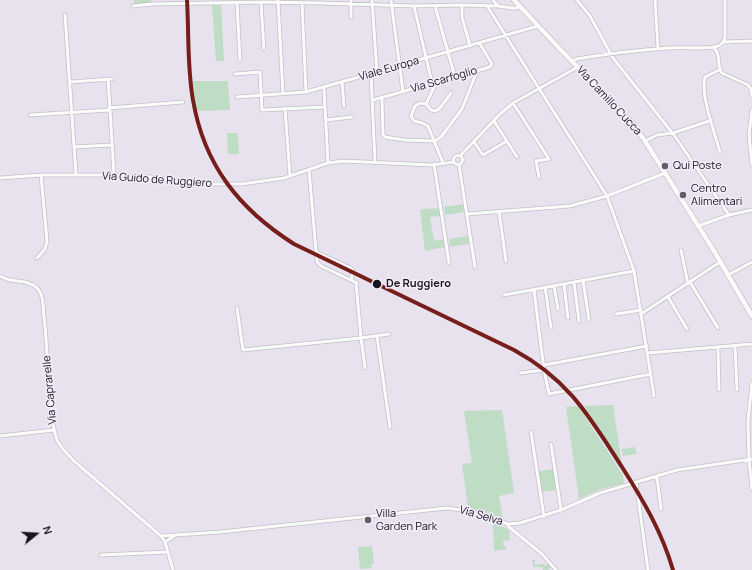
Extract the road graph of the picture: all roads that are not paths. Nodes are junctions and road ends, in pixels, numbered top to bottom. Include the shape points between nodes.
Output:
1 (372, 0) edge
2 (392, 0) edge
3 (493, 0) edge
4 (514, 0) edge
5 (577, 0) edge
6 (655, 0) edge
7 (725, 0) edge
8 (320, 1) edge
9 (264, 2) edge
10 (278, 2) edge
11 (297, 2) edge
12 (351, 2) edge
13 (237, 3) junction
14 (302, 3) junction
15 (372, 4) junction
16 (391, 5) junction
17 (462, 5) junction
18 (133, 6) dead end
19 (414, 6) junction
20 (435, 6) junction
21 (487, 6) junction
22 (498, 6) junction
23 (519, 6) junction
24 (65, 15) dead end
25 (352, 17) dead end
26 (538, 26) junction
27 (505, 36) junction
28 (752, 41) edge
29 (724, 42) junction
30 (480, 44) junction
31 (470, 46) junction
32 (713, 47) junction
33 (658, 48) junction
34 (264, 49) dead end
35 (448, 53) junction
36 (611, 53) junction
37 (426, 59) junction
38 (240, 60) dead end
39 (572, 61) junction
40 (400, 66) junction
41 (578, 67) junction
42 (720, 70) junction
43 (477, 71) junction
44 (377, 73) junction
45 (235, 74) dead end
46 (371, 74) junction
47 (455, 77) junction
48 (108, 79) junction
49 (112, 79) dead end
50 (70, 82) junction
51 (342, 82) junction
52 (437, 82) junction
53 (432, 83) junction
54 (324, 88) junction
55 (539, 88) junction
56 (306, 92) junction
57 (403, 92) junction
58 (451, 93) dead end
59 (283, 94) junction
60 (261, 95) junction
61 (752, 96) edge
62 (237, 97) dead end
63 (382, 98) junction
64 (372, 100) junction
65 (183, 102) dead end
66 (514, 103) junction
67 (426, 104) junction
68 (344, 106) dead end
69 (285, 108) junction
70 (325, 108) junction
71 (110, 109) junction
72 (752, 110) edge
73 (72, 113) junction
74 (30, 115) dead end
75 (352, 117) dead end
76 (326, 120) junction
77 (711, 120) junction
78 (494, 121) junction
79 (673, 133) junction
80 (435, 141) junction
81 (506, 141) junction
82 (645, 141) junction
83 (474, 142) junction
84 (111, 145) dead end
85 (74, 147) junction
86 (720, 152) dead end
87 (460, 156) junction
88 (517, 157) dead end
89 (375, 162) junction
90 (454, 162) junction
91 (328, 163) junction
92 (443, 163) junction
93 (434, 164) junction
94 (459, 165) junction
95 (752, 165) edge
96 (309, 170) junction
97 (665, 172) junction
98 (42, 175) junction
99 (76, 175) junction
100 (114, 175) junction
101 (290, 176) junction
102 (539, 177) dead end
103 (0, 178) edge
104 (607, 196) junction
105 (752, 210) edge
106 (499, 212) junction
107 (467, 214) junction
108 (729, 215) junction
109 (698, 226) junction
110 (681, 250) dead end
111 (316, 252) junction
112 (37, 258) dead end
113 (506, 261) dead end
114 (720, 262) junction
115 (752, 262) edge
116 (449, 263) dead end
117 (475, 267) dead end
118 (634, 271) junction
119 (728, 275) junction
120 (0, 276) edge
121 (350, 280) junction
122 (583, 280) junction
123 (574, 282) junction
124 (689, 283) junction
125 (564, 284) junction
126 (554, 286) junction
127 (545, 288) junction
128 (534, 290) junction
129 (504, 295) dead end
130 (668, 297) junction
131 (237, 308) dead end
132 (558, 309) dead end
133 (641, 310) junction
134 (616, 314) dead end
135 (641, 314) junction
136 (752, 316) edge
137 (568, 318) dead end
138 (589, 320) dead end
139 (579, 322) dead end
140 (551, 328) dead end
141 (718, 328) dead end
142 (687, 330) dead end
143 (389, 334) dead end
144 (377, 336) junction
145 (361, 338) junction
146 (752, 344) edge
147 (647, 346) junction
148 (735, 346) junction
149 (718, 348) junction
150 (648, 354) junction
151 (544, 365) junction
152 (365, 368) dead end
153 (544, 370) junction
154 (520, 373) dead end
155 (651, 374) junction
156 (752, 383) edge
157 (719, 390) dead end
158 (737, 390) dead end
159 (654, 396) dead end
160 (390, 427) dead end
161 (54, 430) junction
162 (531, 432) dead end
163 (0, 436) edge
164 (551, 444) dead end
165 (750, 459) edge
166 (657, 477) junction
167 (636, 482) junction
168 (752, 489) edge
169 (661, 509) dead end
170 (561, 510) junction
171 (544, 517) junction
172 (508, 524) junction
173 (176, 535) junction
174 (161, 536) junction
175 (165, 542) junction
176 (168, 552) junction
177 (101, 555) dead end
178 (555, 569) edge
179 (173, 570) edge
180 (550, 570) edge
181 (648, 570) edge

1 - 15 street
2 - 16 street
3 - 22 street
4 - 23 street, Via Camillo Cucca
5 - 36 street via 590,16
6 - 33 street
7 - 29 street
8 - 12 street
8 - 14 street
9 - 10 street
9 - 13 street
9 - 34 street
10 - 11 street
10 - 59 street
11 - 14 street
12 - 15 street
12 - 25 street
13 - 18 street
13 - 38 street
14 - 56 street
15 - 16 street
15 - 44 street
16 - 19 street
16 - 40 street
17 - 20 street
17 - 21 street
17 - 31 street via 462,17
19 - 20 street
19 - 37 street
20 - 35 street
21 - 22 street
21 - 27 street
22 - 23 street
23 - 26 street, Via Camillo Cucca
24 - 50 street
26 - 27 street, Viale Europa
26 - 39 street, Via Camillo Cucca
27 - 30 street, Viale Europa
27 - 55 street
28 - 29 street
29 - 32 street
30 - 31 street, Viale Europa
30 - 43 street, Via Scarfoglio via 491,66
31 - 35 street, Viale Europa
32 - 33 street
32 - 42 street via 718,55
33 - 36 street
35 - 37 street, Viale Europa
35 - 47 street
36 - 39 street
36 - 79 street
37 - 40 street, Viale Europa
37 - 53 street
39 - 41 street, Via Camillo Cucca
40 - 44 street, Viale Europa
40 - 57 street
41 - 55 street
41 - 82 street, Via Camillo Cucca via 631,122
42 - 61 street via 748,85
42 - 77 street via 705,77 704,80 705,98
43 - 47 street, Via Scarfoglio
43 - 80 street via 462,109 441,137
44 - 46 street, Viale Europa
45 - 60 street via 260,72
46 - 51 street, Viale Europa
46 - 64 street
47 - 52 street, Via Scarfoglio
48 - 49 street
48 - 50 street
48 - 71 street
50 - 73 street
51 - 54 street, Viale Europa
51 - 68 street
52 - 53 street, Via Scarfoglio
52 - 67 street
53 - 57 street, Via Scarfoglio
54 - 56 street, Viale Europa
54 - 70 street
55 - 66 street
55 - 104 street
56 - 59 street, Viale Europa
57 - 63 street, Via Scarfoglio
58 - 67 street via 436,111 431,110
59 - 60 street, Viale Europa
60 - 62 street, Viale Europa
60 - 69 street via 262,110
63 - 64 street, Via Scarfoglio
63 - 80 street via 385,137
64 - 89 street
65 - 71 street
66 - 78 street
66 - 102 street via 549,159 536,161
67 - 80 street via 420,103 415,106 411,116 414,121 428,126
69 - 70 street
69 - 101 street
70 - 76 street
71 - 73 street
71 - 100 street
72 - 95 street via 749,135
73 - 74 street
73 - 85 street
75 - 76 street
76 - 91 street
77 - 79 street
77 - 86 street
78 - 81 street
78 - 83 street
79 - 82 street via 657,135
79 - 108 street
80 - 92 street
81 - 83 street via 483,155
81 - 88 street
82 - 97 street, Via Camillo Cucca
83 - 87 street
84 - 85 street
85 - 99 street
87 - 90 street via 455,158
87 - 94 street via 463,161
89 - 91 street, Via Guido de Ruggiero
89 - 93 street, Via Guido de Ruggiero
90 - 92 street, Via Guido de Ruggiero
90 - 94 street
91 - 96 street, Via Guido de Ruggiero
92 - 93 street, Via Guido de Ruggiero
93 - 116 street
94 - 107 street
96 - 101 street, Via Guido de Ruggiero
96 - 111 street
97 - 104 street
97 - 109 street, Via Camillo Cucca
98 - 99 street, Via Guido de Ruggiero
98 - 103 street, Via Guido de Ruggiero
98 - 112 street via 47,241 45,249
99 - 100 street, Via Guido de Ruggiero
100 - 101 street, Via Guido de Ruggiero via 200,184 261,182
104 - 106 street via 570,206
104 - 118 street
105 - 108 street
106 - 107 street
106 - 113 street
107 - 117 street
108 - 109 street
109 - 114 street, Via Camillo Cucca
110 - 124 street
111 - 121 street via 318,264
111 - 121 street via 351,268 353,272
114 - 119 street, Via Camillo Cucca
114 - 124 street
115 - 119 street
118 - 122 street
118 - 133 street
119 - 136 street, Via Camillo Cucca
120 - 161 street, Via Caprarelle via 34,285 42,296
121 - 145 street via 357,283
122 - 123 street
122 - 138 street
123 - 125 street
123 - 139 street
124 - 130 street
124 - 141 street
125 - 126 street
125 - 137 street
126 - 127 street
126 - 132 street
127 - 128 street
127 - 140 street
128 - 129 street
128 - 151 street
130 - 135 street
130 - 142 street
131 - 145 street via 243,350
133 - 134 street
133 - 135 street
135 - 147 street
143 - 144 street
144 - 145 street
144 - 160 street
145 - 152 street
146 - 148 street
147 - 150 street
147 - 151 street
148 - 149 street
148 - 158 street
149 - 150 street
149 - 157 street
150 - 155 street
151 - 153 street
153 - 154 street
153 - 155 street via 549,394
155 - 159 street
156 - 165 street via 748,421
161 - 163 street
161 - 174 street, Via Caprarelle via 58,442 67,454
162 - 171 street
164 - 170 street
165 - 166 street, Via Selva via 684,469
165 - 168 street
166 - 167 street, Via Selva
166 - 169 street
167 - 170 street, Via Selva via 600,493
167 - 181 street
170 - 171 street, Via Selva
171 - 172 street, Via Selva
172 - 173 street, Via Selva via 469,511 447,508
172 - 178 street via 509,528 542,554
173 - 174 street, Via Selva
173 - 175 street, Via Selva
174 - 175 street, Via Caprarelle
175 - 176 street, Via Caprarelle
176 - 177 street
176 - 179 street, Via Caprarelle
178 - 180 street

